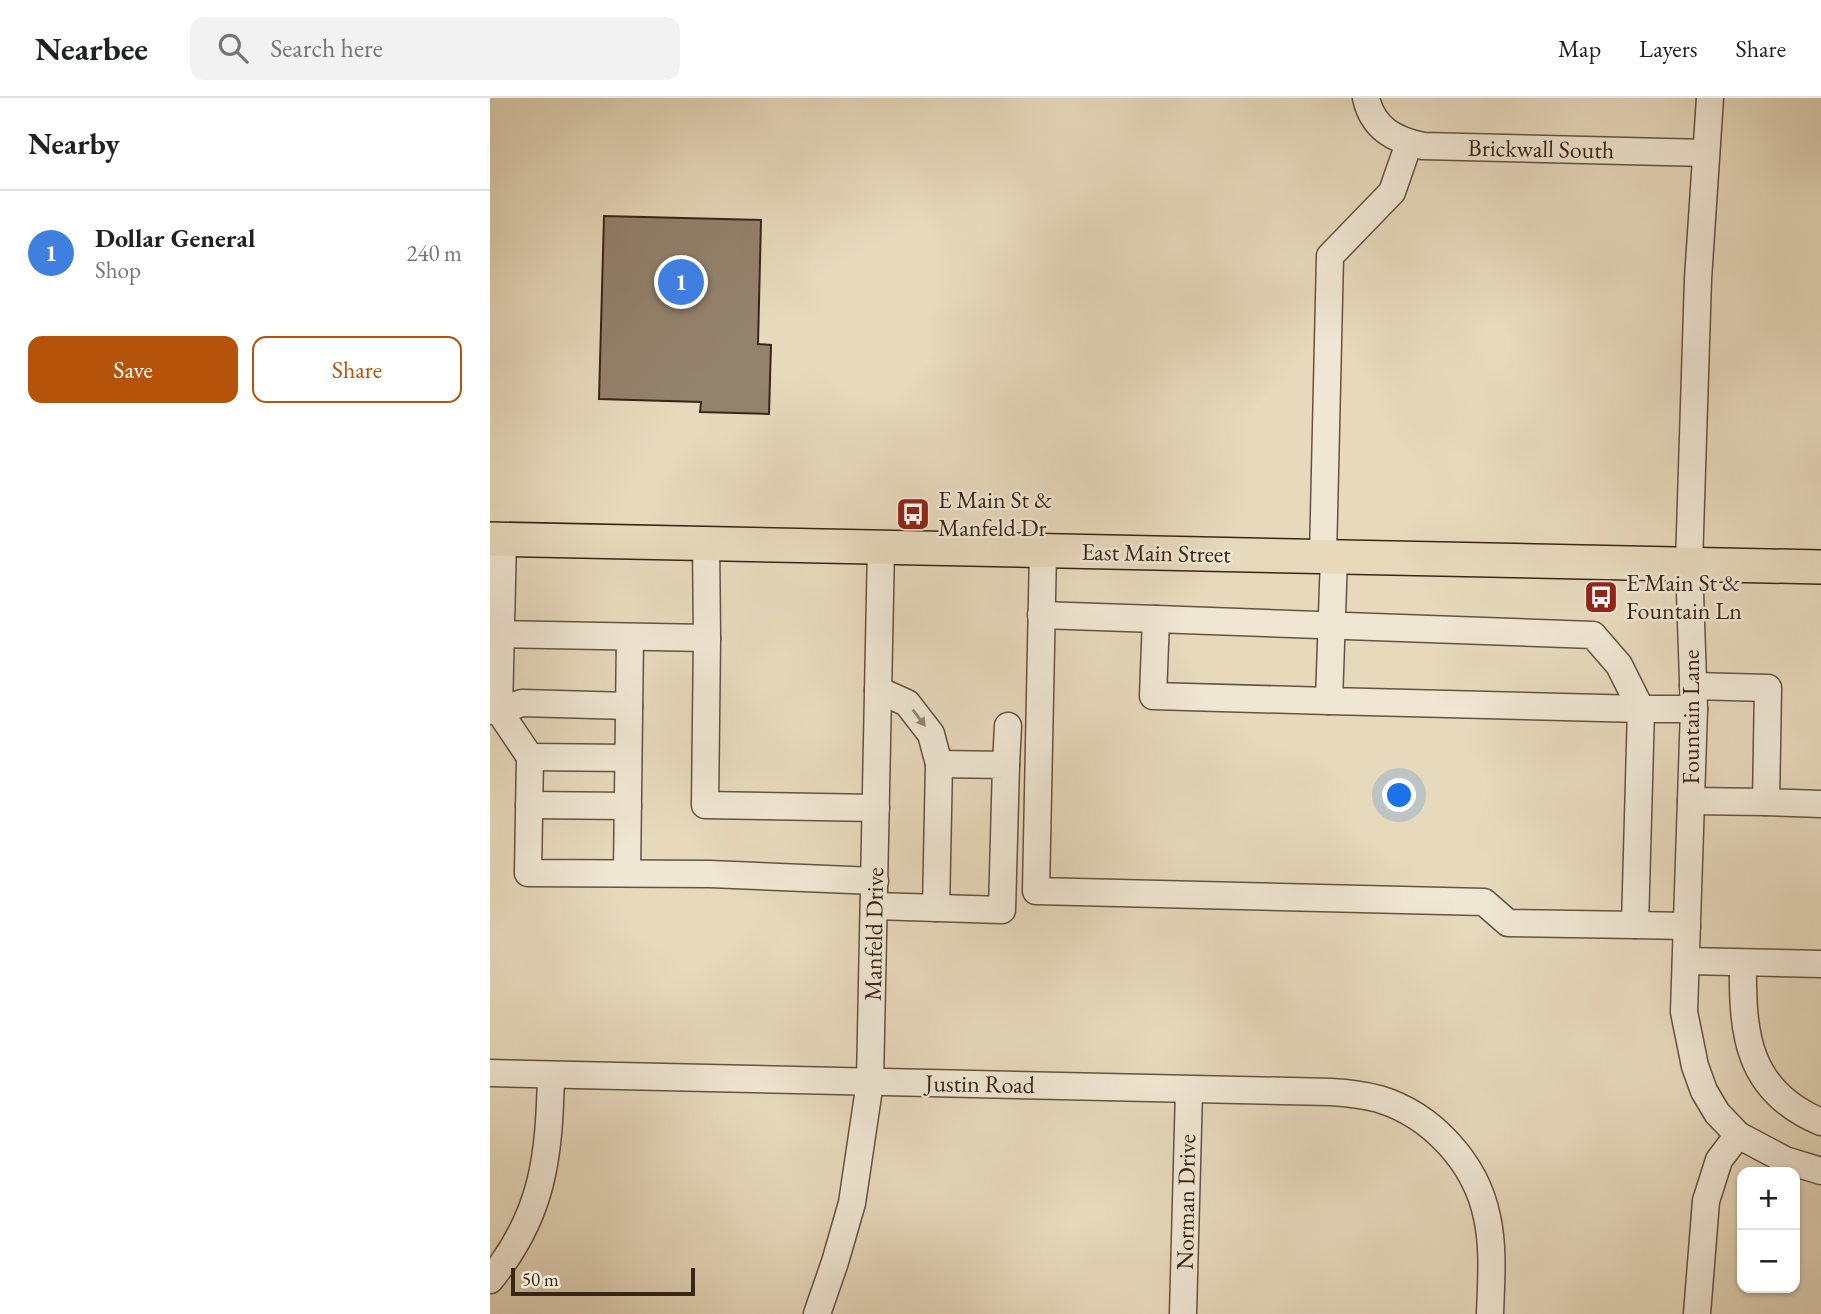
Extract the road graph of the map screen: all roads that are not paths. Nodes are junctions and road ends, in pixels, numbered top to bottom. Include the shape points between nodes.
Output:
1 (1366, 98) edge
2 (1710, 98) edge
3 (1409, 143) junction
4 (1706, 153) junction
5 (496, 539) edge
6 (706, 543) junction
7 (881, 547) junction
8 (1043, 550) junction
9 (1329, 557) junction
10 (1689, 564) junction
11 (1821, 567) edge
12 (1041, 615) junction
13 (1156, 619) junction
14 (1332, 627) junction
15 (495, 634) edge
16 (630, 637) junction
17 (706, 638) junction
18 (878, 690) junction
19 (1693, 697) junction
20 (1329, 701) junction
21 (629, 706) junction
22 (1641, 709) junction
23 (495, 711) edge
24 (1008, 726) dead end
25 (530, 757) junction
26 (628, 758) junction
27 (939, 764) junction
28 (1006, 765) junction
29 (1691, 801) junction
30 (1766, 802) junction
31 (1821, 804) edge
32 (529, 805) junction
33 (628, 806) junction
34 (876, 808) junction
35 (627, 873) junction
36 (875, 893) junction
37 (936, 908) junction
38 (1635, 925) junction
39 (1687, 926) junction
40 (1686, 961) junction
41 (1743, 963) junction
42 (1821, 964) edge
43 (490, 1073) edge
44 (551, 1075) junction
45 (870, 1082) junction
46 (1189, 1090) junction
47 (1821, 1122) edge
48 (1738, 1135) junction
49 (1821, 1171) edge
50 (490, 1280) edge
51 (817, 1314) edge
52 (1183, 1314) edge
53 (1490, 1314) edge
54 (1697, 1314) edge

1 - 3 street, Brickwall South via 1381,127
2 - 4 street, Fountain Lane
3 - 4 street, Brickwall South
3 - 9 street via 1392,192 1330,256
4 - 10 street, Fountain Lane
5 - 6 main road, East Main Street
5 - 15 street
6 - 7 main road, East Main Street
6 - 17 street
7 - 8 main road, East Main Street
7 - 18 street, Manfeld Drive
8 - 9 main road, East Main Street
8 - 12 street
9 - 10 main road, East Main Street
9 - 14 street
10 - 11 main road, East Main Street
10 - 19 street, Fountain Lane
12 - 13 street
12 - 38 street via 1036,891 1484,902 1508,923
13 - 14 street
13 - 20 street via 1153,696
14 - 20 street
14 - 22 street via 1592,635 1619,665
15 - 16 street
15 - 23 street
16 - 17 street
16 - 21 street
17 - 34 street via 705,805
18 -> 27 street via 907,703 931,734
18 - 34 street, Manfeld Drive
19 - 22 street
19 - 29 street, Fountain Lane
19 - 30 street via 1768,688
20 - 22 street
21 - 23 street via 522,703
21 - 26 street
22 - 38 street
23 - 25 street
24 - 28 street
25 - 26 street
25 - 32 street
26 - 33 street
27 - 28 street
27 - 37 street
28 - 37 street via 1002,910
29 - 30 street
29 - 39 street, Fountain Lane
30 - 31 street
32 - 33 street
32 - 35 street via 528,873
33 - 35 street
34 - 36 street, Manfeld Drive
35 - 36 street
36 - 37 street
36 - 45 street, Manfeld Drive
38 - 39 street
39 - 40 street, Fountain Lane
40 - 41 street
40 - 48 street, Fountain Lane via 1684,1012 1695,1066 1710,1102
41 - 42 street
41 - 47 street via 1742,1006 1749,1048 1766,1082 1798,1113
43 - 44 street, Justin Road
44 - 45 street, Justin Road
44 - 50 street via 550,1136 543,1173 530,1216 510,1255
45 - 46 street, Justin Road
45 - 51 street, Manfeld Drive via 852,1203
46 - 52 street, Norman Drive
46 - 53 street, Justin Road via 1363,1095 1418,1117 1453,1148 1476,1183 1488,1218 1492,1251
48 - 49 street via 1785,1160
48 - 54 street via 1719,1160 1706,1201

